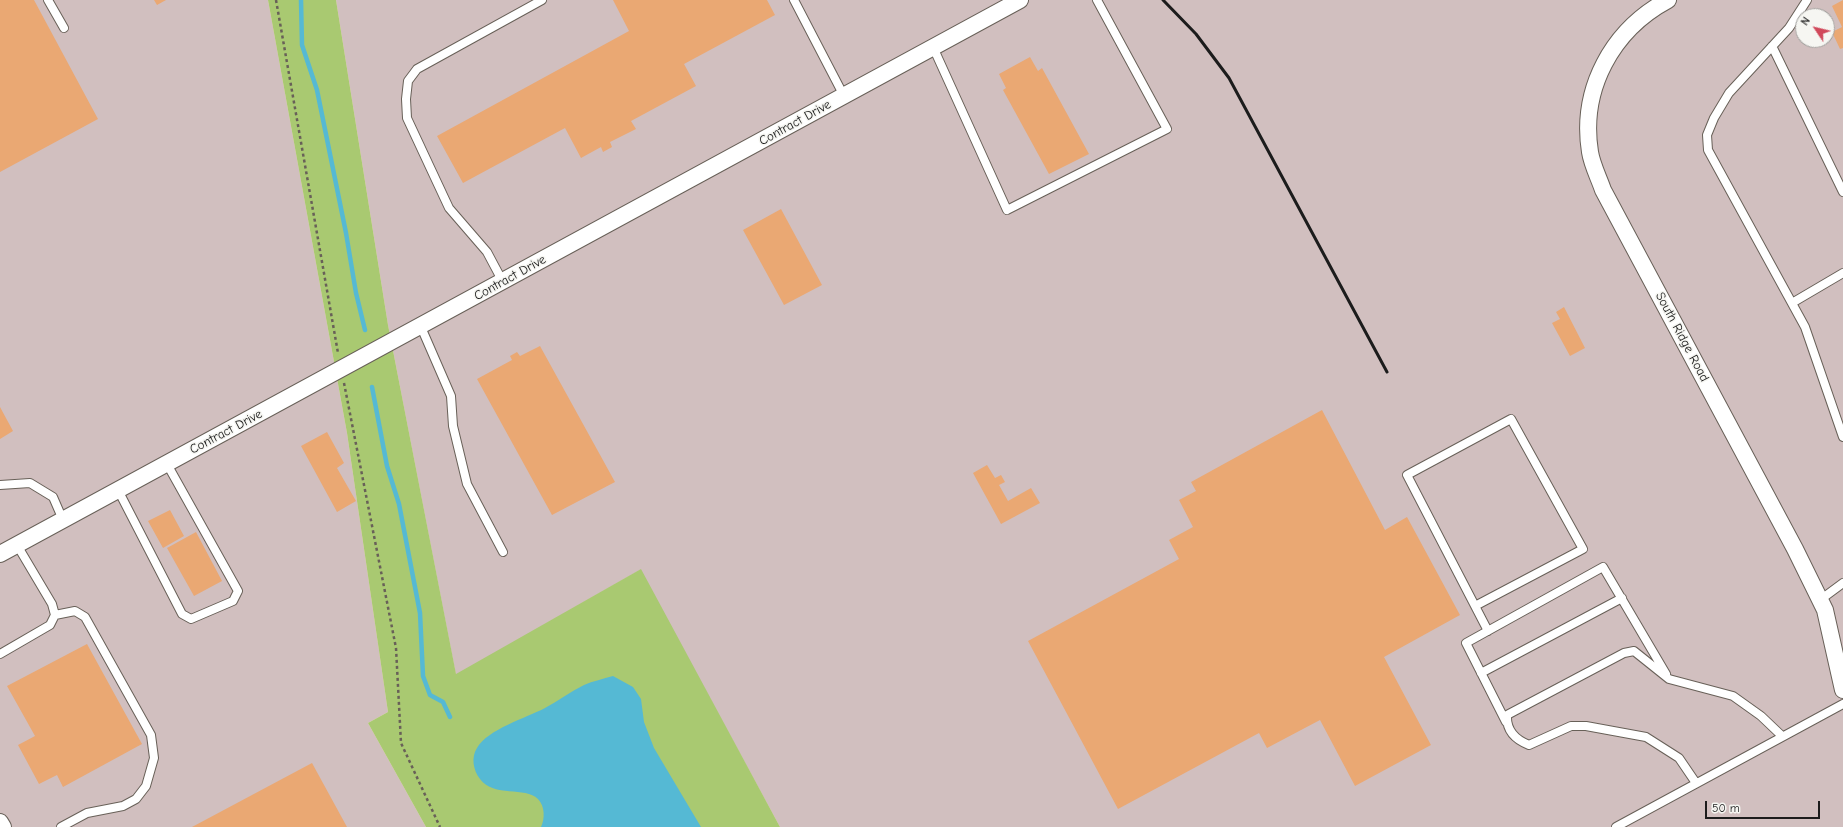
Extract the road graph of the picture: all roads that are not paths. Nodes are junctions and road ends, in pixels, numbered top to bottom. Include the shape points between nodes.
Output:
1 (48, 0) edge
2 (542, 0) edge
3 (794, 0) edge
4 (1020, 0) edge
5 (1097, 0) edge
6 (1668, 0) edge
7 (1806, 0) edge
8 (64, 28) dead end
9 (1772, 46) junction
10 (933, 47) junction
11 (844, 96) junction
12 (1843, 192) edge
13 (1843, 273) edge
14 (503, 282) junction
15 (1792, 303) junction
16 (421, 327) junction
17 (1843, 437) edge
18 (167, 464) junction
19 (0, 486) edge
20 (118, 490) junction
21 (63, 520) junction
22 (17, 544) junction
23 (503, 552) dead end
24 (0, 554) edge
25 (1843, 583) edge
26 (1622, 598) junction
27 (1820, 600) junction
28 (1474, 606) junction
29 (55, 615) junction
30 (1488, 631) junction
31 (0, 654) edge
32 (1481, 673) junction
33 (1669, 679) junction
34 (1843, 690) edge
35 (1843, 704) edge
36 (1507, 723) junction
37 (1782, 736) junction
38 (1696, 783) junction
39 (0, 822) edge
40 (3, 827) edge
41 (61, 827) edge
42 (1616, 827) edge

1 - 8 lane
2 - 14 lane via 417,69 408,81 407,118 449,208 487,252
3 - 11 lane
4 - 10 street, Contract Drive
5 - 10 lane via 1167,129 1006,210
6 - 27 street, South Ridge Road via 1656,6 1627,29 1601,67 1588,114 1590,153 1603,190
7 - 9 lane via 1789,28
9 - 12 lane
9 - 15 lane via 1729,93 1706,135 1708,150
10 - 11 street, Contract Drive
11 - 14 street, Contract Drive
13 - 15 lane
14 - 16 street, Contract Drive
15 - 17 lane via 1805,327
16 - 18 street, Contract Drive
16 - 23 lane via 451,396 454,426 467,484
18 - 20 street, Contract Drive
18 - 20 lane via 238,591 232,601 191,620 182,614
19 - 21 lane via 30,483 53,497
20 - 21 street, Contract Drive
21 - 22 street, Contract Drive
22 - 24 street, Contract Drive
22 - 29 lane via 52,604
25 - 27 lane
26 - 30 lane via 1603,567
26 - 32 lane
26 - 33 lane
27 - 34 street, South Ridge Road via 1825,610
28 - 28 lane via 1407,475 1511,418 1583,549
28 - 30 lane
29 - 31 lane via 50,625
29 - 41 lane via 76,611 85,617 151,735 154,758 146,786 136,799 123,806 88,813
30 - 32 lane via 1466,642
32 - 36 lane
33 - 36 lane via 1634,651 1624,653 1507,715
33 - 37 lane via 1733,696 1761,716
35 - 37 lane
36 - 38 lane via 1513,736 1530,745 1571,726 1646,736 1679,758
37 - 38 lane
38 - 42 lane
39 - 40 street

